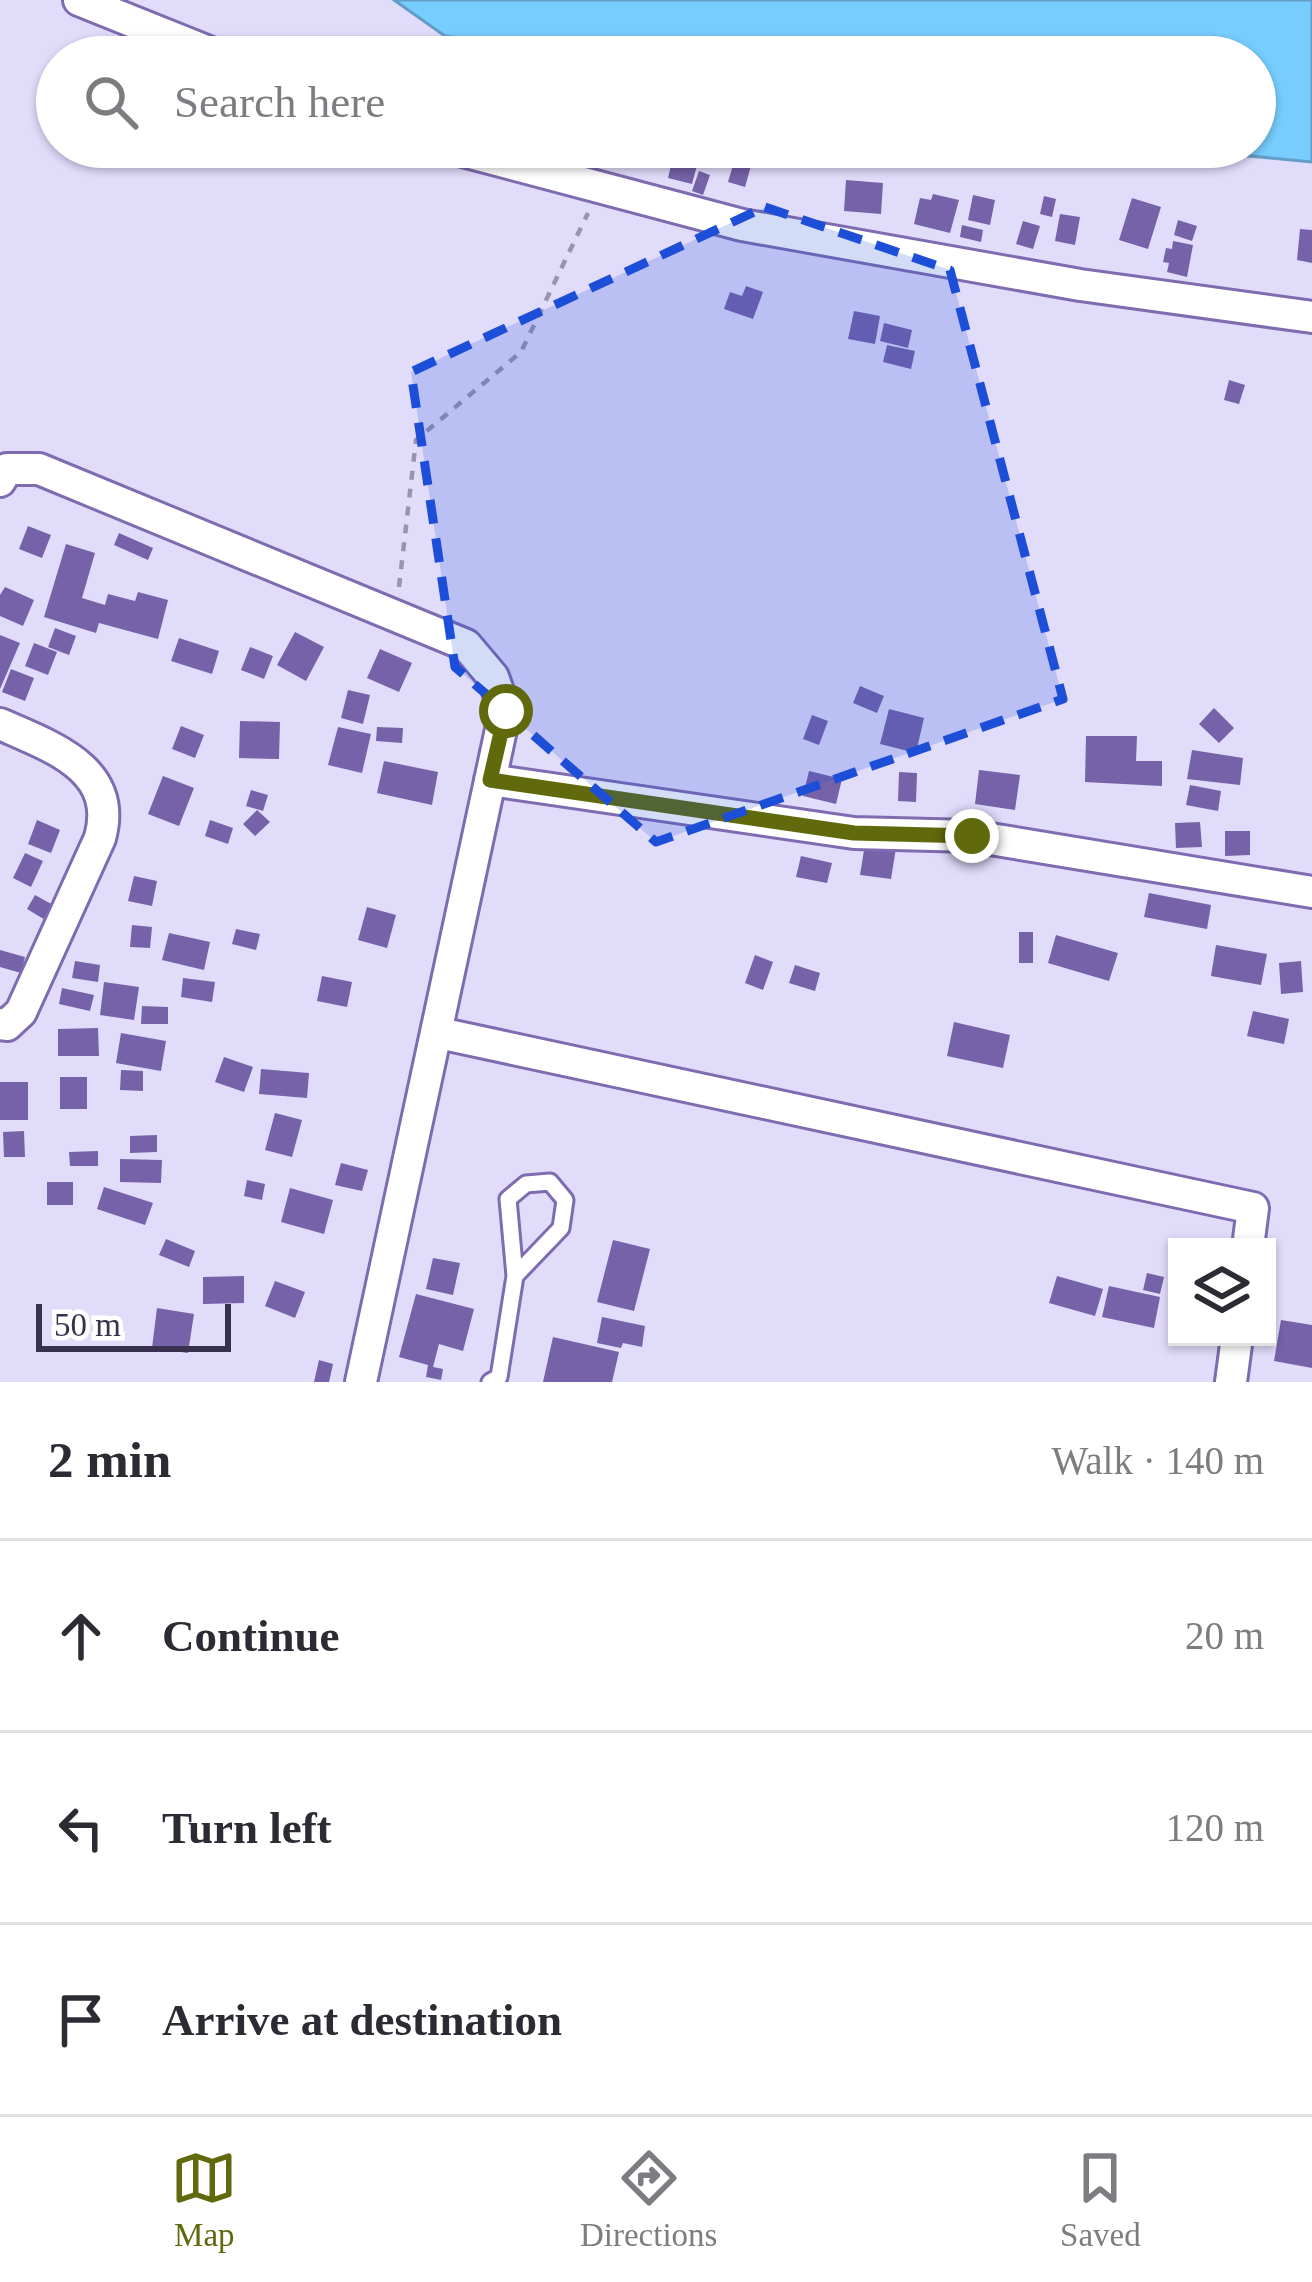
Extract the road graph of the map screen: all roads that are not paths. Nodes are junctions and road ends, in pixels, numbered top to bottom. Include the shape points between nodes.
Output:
1 (80, 0) edge
2 (169, 36) edge
3 (526, 168) edge
4 (1312, 317) edge
5 (0, 481) edge
6 (0, 724) edge
7 (490, 780) junction
8 (1312, 892) edge
9 (0, 1024) edge
10 (439, 1033) junction
11 (1249, 1238) edge
12 (515, 1276) junction
13 (1236, 1346) edge
14 (361, 1382) edge
15 (490, 1382) edge
16 (1231, 1382) edge

1 - 2 street
3 - 4 street via 742,225
5 - 7 street via 7,469 39,469 466,645 494,677 506,711
6 - 9 street via 62,751 100,788 107,814 21,1012
7 - 8 street via 854,833 972,836
7 - 10 street
10 - 11 street via 1253,1208
10 - 14 street
12 - 12 lane via 561,1228 565,1201 550,1182 526,1184 508,1199
12 - 15 lane via 499,1377
13 - 16 street

